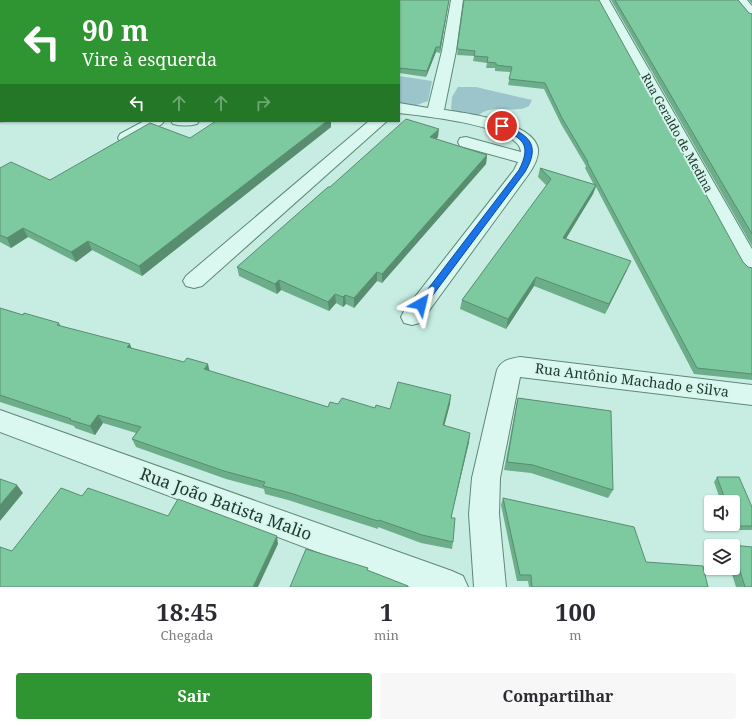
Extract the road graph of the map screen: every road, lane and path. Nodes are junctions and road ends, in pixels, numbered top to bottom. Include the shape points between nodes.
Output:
1 (457, 0) edge
2 (603, 0) edge
3 (740, 0) edge
4 (752, 14) edge
5 (400, 108) edge
6 (435, 113) junction
7 (154, 122) edge
8 (379, 122) edge
9 (466, 142) dead end
10 (111, 147) edge
11 (528, 158) junction
12 (752, 267) edge
13 (194, 281) dead end
14 (412, 317) dead end
15 (752, 395) edge
16 (0, 421) edge
17 (452, 587) edge
18 (490, 587) edge

1 - 6 street
2 - 12 street, Rua Geraldo de Medina
3 - 4 street
5 - 6 street
6 - 11 street via 511,130 527,142
7 - 10 street
8 - 13 street
9 - 11 street
11 - 14 street via 522,171
15 - 18 street, Rua Antônio Machado e Silva via 512,368 507,372 486,478 484,514
16 - 17 street, Rua João Batista Malio

